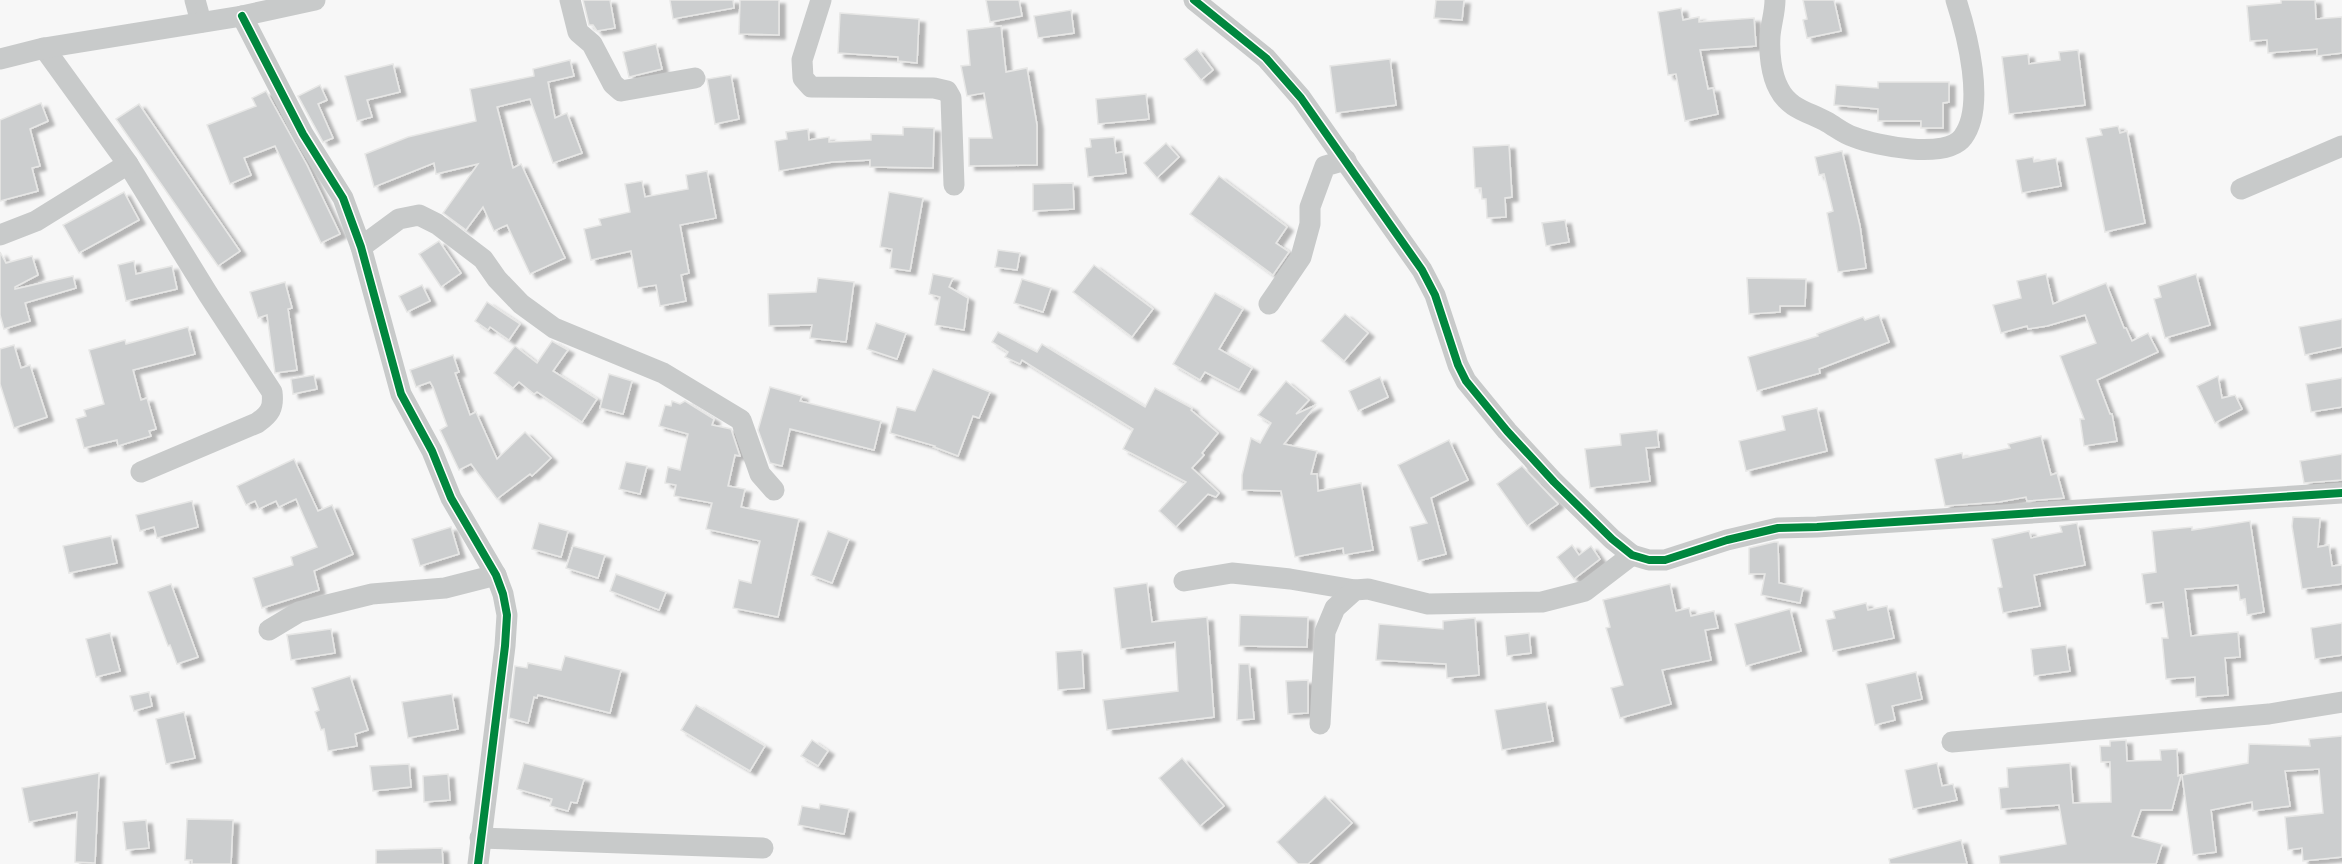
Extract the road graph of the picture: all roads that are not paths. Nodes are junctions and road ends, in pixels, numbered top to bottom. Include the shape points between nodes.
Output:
1 (195, 0) edge
2 (315, 0) edge
3 (570, 0) edge
4 (820, 0) edge
5 (1194, 0) edge
6 (1775, 0) edge
7 (1956, 0) edge
8 (242, 16) junction
9 (201, 22) junction
10 (44, 48) junction
11 (0, 59) edge
12 (695, 78) dead end
13 (2342, 146) edge
14 (1346, 159) junction
15 (128, 165) junction
16 (954, 185) dead end
17 (2241, 189) dead end
18 (0, 235) edge
19 (361, 248) junction
20 (1269, 304) dead end
21 (141, 472) dead end
22 (774, 490) dead end
23 (2342, 493) edge
24 (1632, 555) junction
25 (496, 575) junction
26 (1185, 581) dead end
27 (1355, 590) junction
28 (269, 630) dead end
29 (2342, 702) edge
30 (1320, 724) dead end
31 (1952, 742) dead end
32 (480, 838) junction
33 (763, 848) dead end
34 (478, 864) edge

1 - 9 street
2 - 8 street
3 - 12 street via 578,32 592,44 621,91
4 - 16 street via 802,60 803,78 811,87 947,91 951,98
5 - 14 street via 1266,58
6 - 7 street via 1771,62 1778,88 1790,104 1853,137 1883,146 1920,150 1944,147 1962,139 1970,125 1975,82
8 - 9 street
8 - 19 street via 303,134 343,198
9 - 10 street
10 - 11 street
10 - 15 street
13 - 17 street
14 - 20 street via 1325,166 1310,207 1310,224 1301,256
14 - 24 street via 1422,270 1466,381 1554,482
15 - 18 street via 36,221
15 - 21 street via 272,392 273,406 256,423
19 - 22 street via 399,219 419,215 437,224 483,259 521,304 554,328 663,373 741,420 760,474
19 - 25 street via 401,394 451,498
23 - 24 street via 1778,528 1665,560
24 - 27 street via 1585,591 1542,602 1428,604 1368,589
25 - 28 street via 445,588 372,594 299,612
25 - 32 street via 507,615
26 - 27 street via 1232,573
27 - 30 street via 1335,608 1325,632
29 - 31 street via 2268,714
32 - 33 street
32 - 34 street

